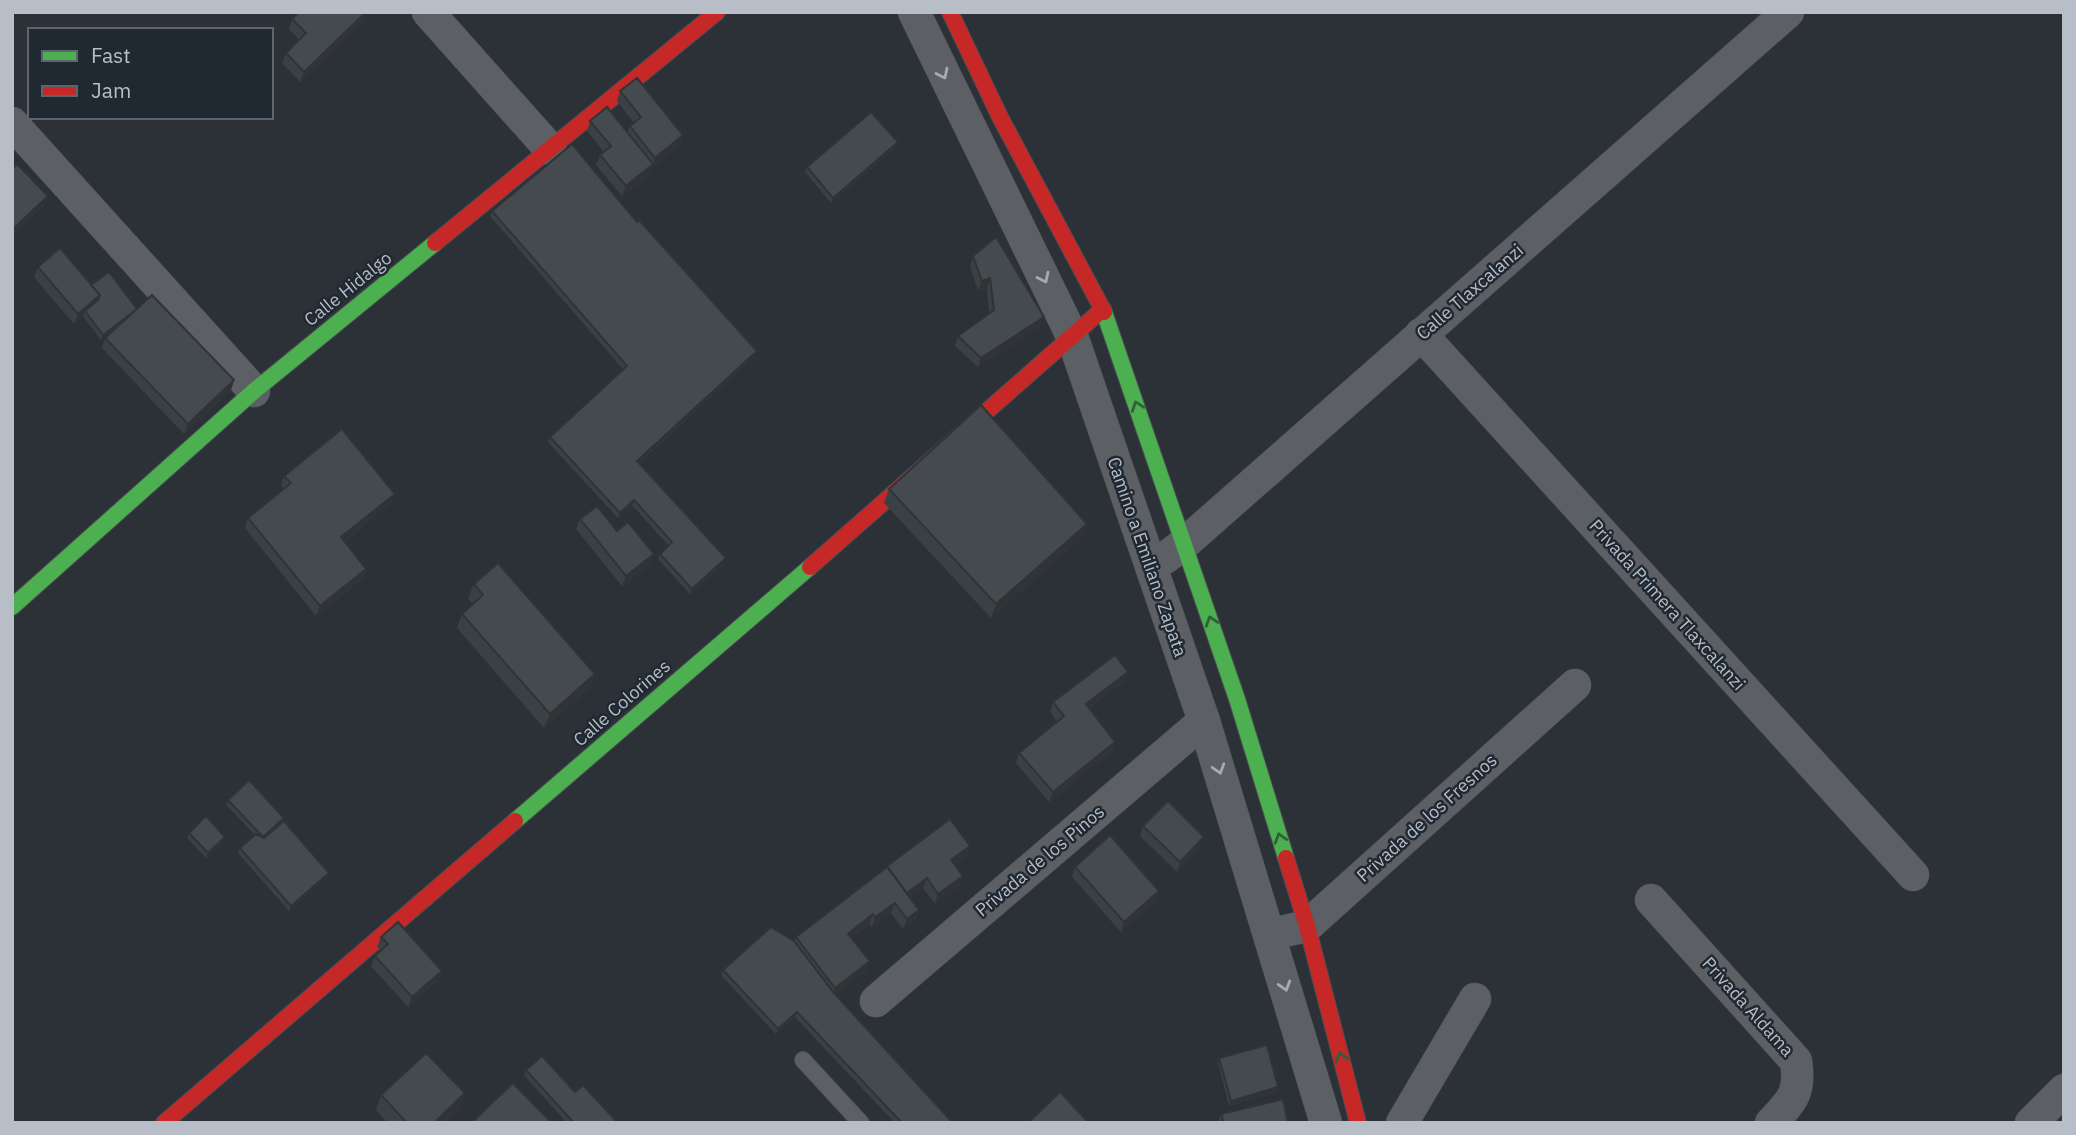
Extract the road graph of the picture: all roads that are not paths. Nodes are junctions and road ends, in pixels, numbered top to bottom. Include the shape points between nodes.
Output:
1 (428, 12) edge
2 (718, 12) edge
3 (914, 12) edge
4 (1788, 12) edge
5 (956, 15) edge
6 (12, 123) edge
7 (550, 149) junction
8 (1104, 309) junction
9 (1421, 334) junction
10 (1072, 336) junction
11 (254, 391) junction
12 (1185, 543) junction
13 (1150, 569) junction
14 (12, 607) edge
15 (1575, 685) dead end
16 (1204, 721) junction
17 (1913, 875) dead end
18 (1651, 900) dead end
19 (1307, 926) junction
20 (1270, 935) junction
21 (1475, 999) dead end
22 (876, 1001) dead end
23 (803, 1060) dead end
24 (2064, 1090) edge
25 (164, 1123) edge
26 (861, 1123) edge
27 (1326, 1123) edge
28 (1358, 1123) edge
29 (1402, 1123) edge
30 (1771, 1123) edge
31 (2031, 1123) edge

1 - 7 street
2 - 7 street, Calle Hidalgo
3 -> 10 street, Camino a Emiliano Zapata
4 - 9 street, Calle Tlaxcalanzi
5 - 8 street via 1000,117
6 - 11 street
7 - 11 street, Calle Hidalgo
8 - 10 street, Calle Colorines
12 -> 8 street
9 - 12 street, Calle Tlaxcalanzi
9 - 17 street, Privada Primera Tlaxcalanzi
10 - 13 street, Camino a Emiliano Zapata
10 - 25 street, Calle Colorines
11 - 14 street, Calle Hidalgo
12 - 13 street, Calle Tlaxcalanzi
19 -> 12 street
13 - 16 street, Camino a Emiliano Zapata
15 - 19 street, Privada de los Fresnos
16 -> 20 street, Camino a Emiliano Zapata
16 - 22 street, Privada de los Pinos
18 - 30 street, Privada Aldama via 1796,1061 1799,1081 1792,1101
19 - 20 street, Privada de los Fresnos
28 -> 19 street
20 -> 27 street, Camino a Emiliano Zapata
21 - 29 street
23 - 26 lane
24 - 31 street

